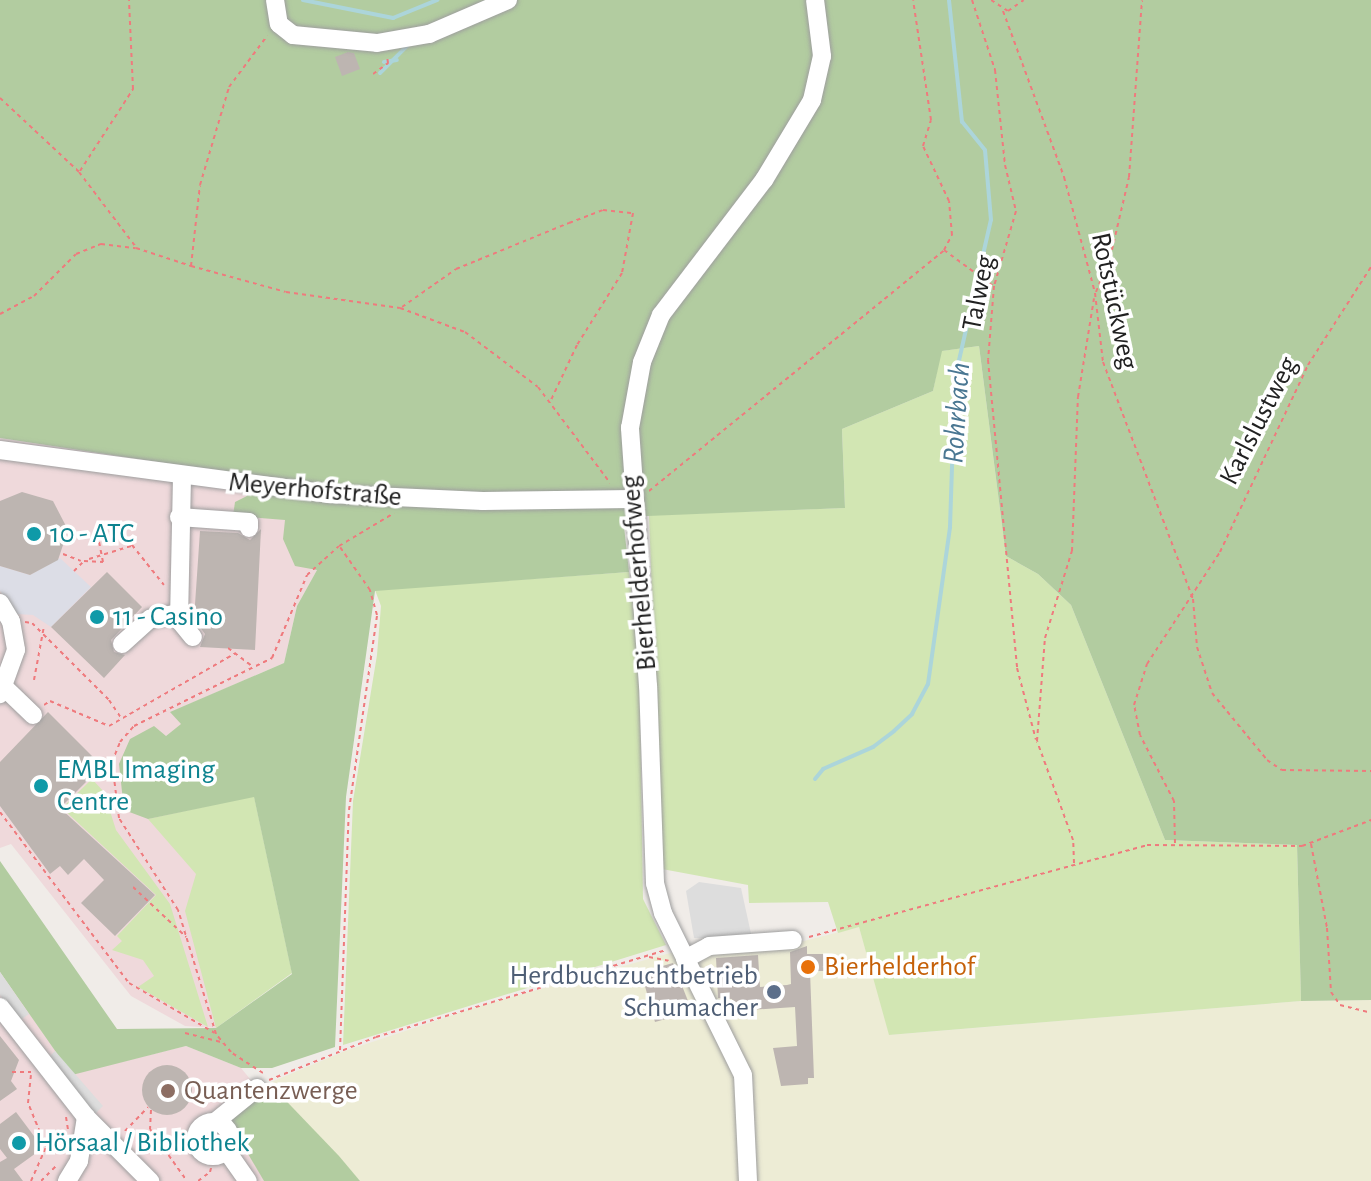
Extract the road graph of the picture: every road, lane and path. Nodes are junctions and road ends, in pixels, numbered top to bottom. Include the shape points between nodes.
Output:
1 (129, 0) edge
2 (275, 0) edge
3 (506, 0) edge
4 (815, 0) edge
5 (913, 0) edge
6 (972, 0) edge
7 (991, 0) edge
8 (1024, 0) edge
9 (1142, 0) edge
10 (1003, 11) junction
11 (282, 28) junction
12 (386, 43) junction
13 (373, 74) dead end
14 (0, 98) edge
15 (79, 172) junction
16 (136, 248) junction
17 (944, 250) junction
18 (191, 266) junction
19 (1371, 267) edge
20 (994, 286) junction
21 (1095, 293) junction
22 (400, 308) junction
23 (0, 314) edge
24 (551, 402) junction
25 (0, 450) edge
26 (182, 477) junction
27 (408, 499) junction
28 (632, 499) junction
29 (179, 517) junction
30 (249, 528) dead end
31 (132, 545) junction
32 (339, 546) junction
33 (100, 552) junction
34 (63, 554) dead end
35 (84, 561) junction
36 (74, 571) dead end
37 (1193, 599) junction
38 (183, 602) junction
39 (0, 603) edge
40 (11, 621) junction
41 (44, 626) dead end
42 (39, 630) junction
43 (193, 637) dead end
44 (122, 644) dead end
45 (228, 648) dead end
46 (236, 653) junction
47 (254, 668) junction
48 (34, 680) dead end
49 (2, 691) edge
50 (33, 715) joint
51 (122, 719) junction
52 (1037, 741) junction
53 (1371, 771) edge
54 (0, 812) edge
55 (1371, 820) edge
56 (1175, 843) junction
57 (1311, 843) junction
58 (1074, 863) junction
59 (133, 887) dead end
60 (187, 938) junction
61 (793, 940) joint
62 (648, 956) junction
63 (680, 956) junction
64 (0, 1007) edge
65 (1371, 1013) edge
66 (185, 1033) dead end
67 (216, 1034) junction
68 (222, 1042) junction
69 (340, 1050) junction
70 (12, 1072) dead end
71 (264, 1083) junction
72 (148, 1107) dead end
73 (62, 1109) dead end
74 (151, 1110) dead end
75 (86, 1117) junction
76 (215, 1122) junction
77 (68, 1134) dead end
78 (113, 1144) junction
79 (220, 1153) junction
80 (63, 1176) edge
81 (31, 1181) edge
82 (41, 1181) edge
83 (150, 1181) edge
84 (187, 1181) edge
85 (198, 1181) edge
86 (248, 1181) edge
87 (748, 1181) edge

1 - 15 path via 133,89
2 - 11 street
3 - 12 street via 429,34
4 - 28 street, Bierhelderhofweg via 822,56 812,100 764,180 680,284 647,347 630,428
5 - 17 path via 931,120 923,146 934,160 953,220
6 - 20 path, Talweg via 995,70 1005,165 1016,211
7 - 10 path
8 - 10 path
9 - 21 path via 1129,177 1110,258
10 - 21 path, Rotstückweg via 1064,177
11 - 12 street via 316,40
11 - 18 path via 256,46 229,87 200,185
12 - 13 path via 388,63
14 - 15 path
15 - 16 path
16 - 18 path
16 - 23 path via 111,243 84,250 34,296
17 - 20 path
17 - 28 path via 652,490
18 - 22 path via 286,292
19 - 37 path, Karlslustweg via 1308,365
20 - 52 path, Talweg via 988,324 990,396 1017,668
21 - 37 path, Rotstückweg via 1103,362
21 - 52 path via 1078,397 1072,551 1045,638
22 - 24 path via 477,339
22 - 24 path via 456,269 527,240 603,210 633,213 622,273 577,345
24 - 28 path via 606,480
25 - 26 street, Meyerhofstraße
26 - 27 street, Meyerhofstraße
26 - 29 street
27 - 28 street, Meyerhofstraße
27 - 32 path via 398,511
28 - 63 street, Bierhelderhofweg via 648,671 653,868 658,900
29 - 30 street via 249,522
29 - 38 street
31 - 33 path
31 - 33 path via 103,526 97,532
31 - 38 path
32 - 47 path via 301,583 278,652
32 - 69 path via 370,590 377,615 349,810
33 - 35 path
33 - 35 path via 102,563
34 - 35 path
35 - 36 path
37 - 53 path via 1197,647 1212,693 1267,760 1299,773
37 - 56 path, Karlslustweg via 1147,664 1134,705 1140,735 1174,801
38 - 43 street via 181,627
38 - 44 street via 150,619
39 - 40 street
40 - 42 path via 32,623
40 - 49 street via 15,661
41 - 42 path
42 - 48 path
42 - 51 path
45 - 46 path
46 - 47 path
46 - 51 path
47 - 60 path via 134,726 112,762 119,818 142,861 169,895
49 - 50 street
50 - 51 path via 50,701 104,726
52 - 58 path, Talweg via 1073,840
54 - 67 path via 129,983
55 - 57 path
56 - 57 path
56 - 58 path
57 - 65 path via 1327,928 1331,992 1340,1005
58 - 61 path
59 - 60 path
60 - 67 path
61 - 63 street via 709,946
62 - 63 path
62 - 63 path
62 - 69 path
63 - 87 street, Bierhelderhofweg via 743,1075
64 - 75 street
66 - 68 path
67 - 68 path
68 - 71 path
69 - 71 path
70 - 81 path via 34,1072 30,1119 46,1147
71 - 76 street
72 - 78 path
73 - 77 path
74 - 84 path via 150,1129
75 - 78 street
75 - 80 street via 79,1161
76 - 79 street via 228,1131
76 - 79 street via 203,1125 196,1137 202,1152
78 - 83 street
79 - 85 path
79 - 86 street
80 - 82 path via 64,1161

